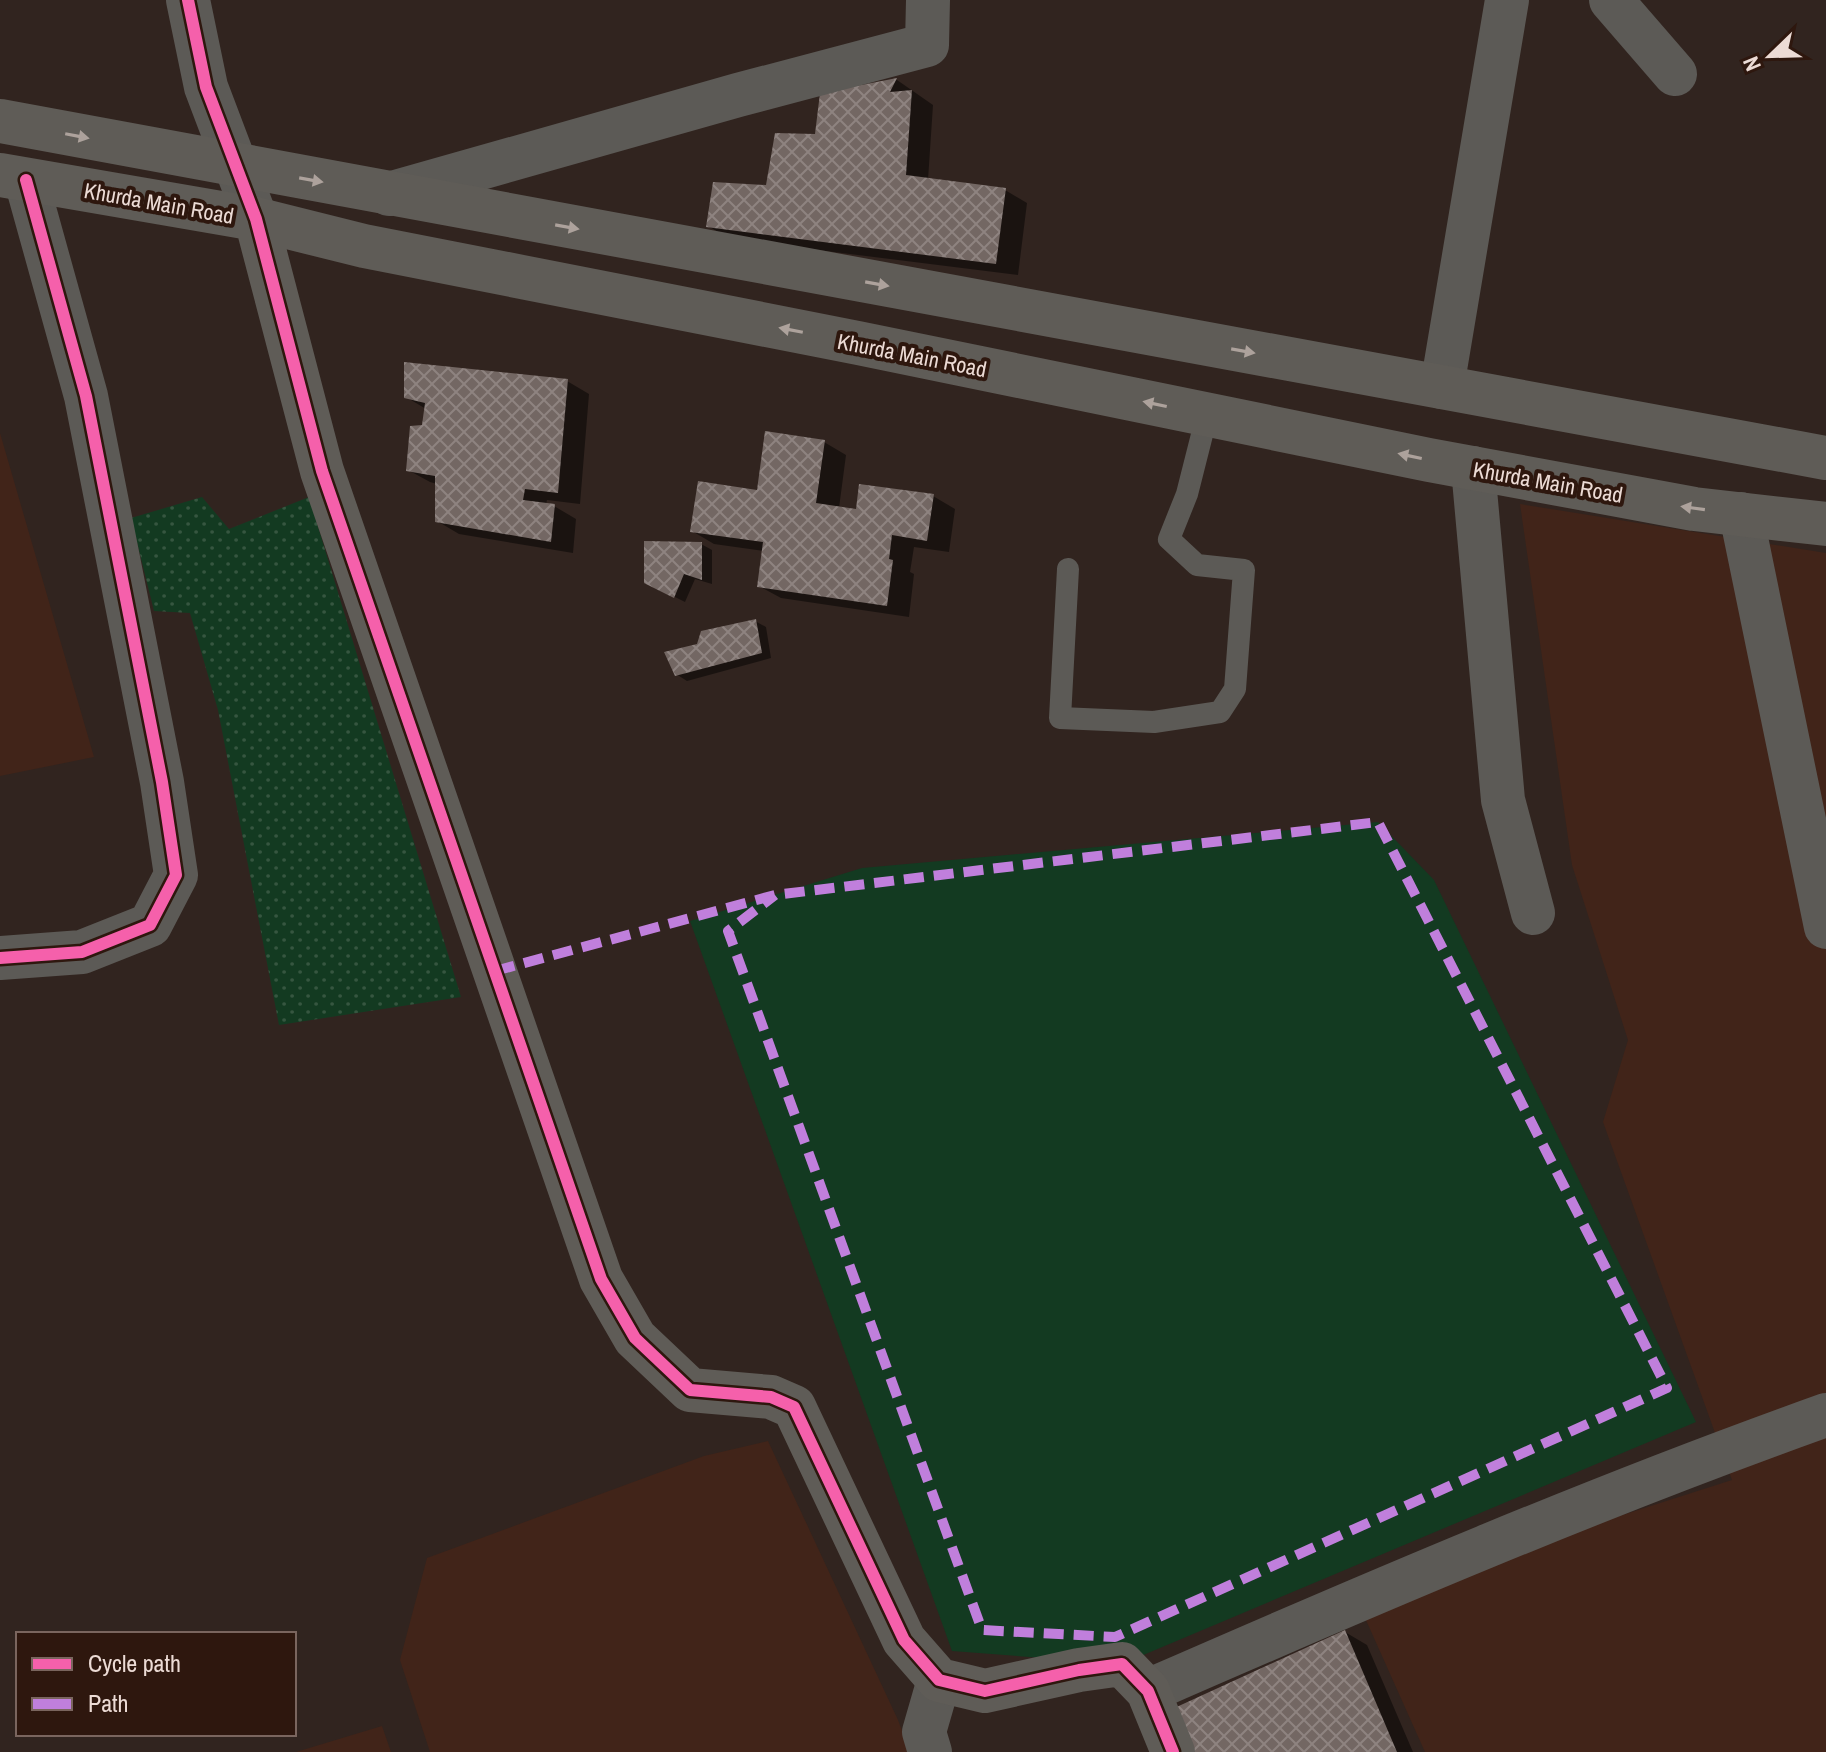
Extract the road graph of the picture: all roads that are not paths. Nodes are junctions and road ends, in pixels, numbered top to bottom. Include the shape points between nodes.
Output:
1 (188, 0) edge
2 (928, 0) edge
3 (1509, 0) edge
4 (1611, 0) edge
5 (1675, 74) dead end
6 (0, 121) edge
7 (234, 166) junction
8 (13, 177) edge
9 (389, 194) junction
10 (256, 219) junction
11 (1442, 387) junction
12 (1207, 415) junction
13 (1826, 458) edge
14 (1473, 468) junction
15 (1741, 514) junction
16 (1826, 524) edge
17 (1068, 569) dead end
18 (1533, 913) dead end
19 (1826, 927) edge
20 (0, 958) edge
21 (1826, 1415) edge
22 (939, 1680) junction
23 (1148, 1691) junction
24 (930, 1752) edge
25 (1173, 1752) edge

1 - 7 street via 206,87
2 - 9 street via 927,45
3 - 11 street
4 - 5 street
6 -> 7 main road
7 -> 9 main road
7 - 10 street
8 - 10 main road, Khurda Main Road
8 - 20 street via 86,396 176,875 150,925 82,952
9 -> 11 main road
12 -> 10 main road, Khurda Main Road via 364,246
10 - 22 main road via 322,471 601,1279 635,1338 690,1390 771,1397 794,1407 904,1640
11 - 13 main road
14 -> 12 main road, Khurda Main Road
12 - 17 lane via 1187,494 1169,539 1197,565 1244,570 1235,689 1220,712 1154,722 1060,718
15 -> 14 main road, Khurda Main Road
14 - 18 street via 1503,800
15 - 16 main road, Khurda Main Road
15 - 19 street
21 - 23 street via 1394,1584
22 - 23 main road via 985,1691 1122,1664
22 - 24 street via 924,1732
23 - 25 main road

